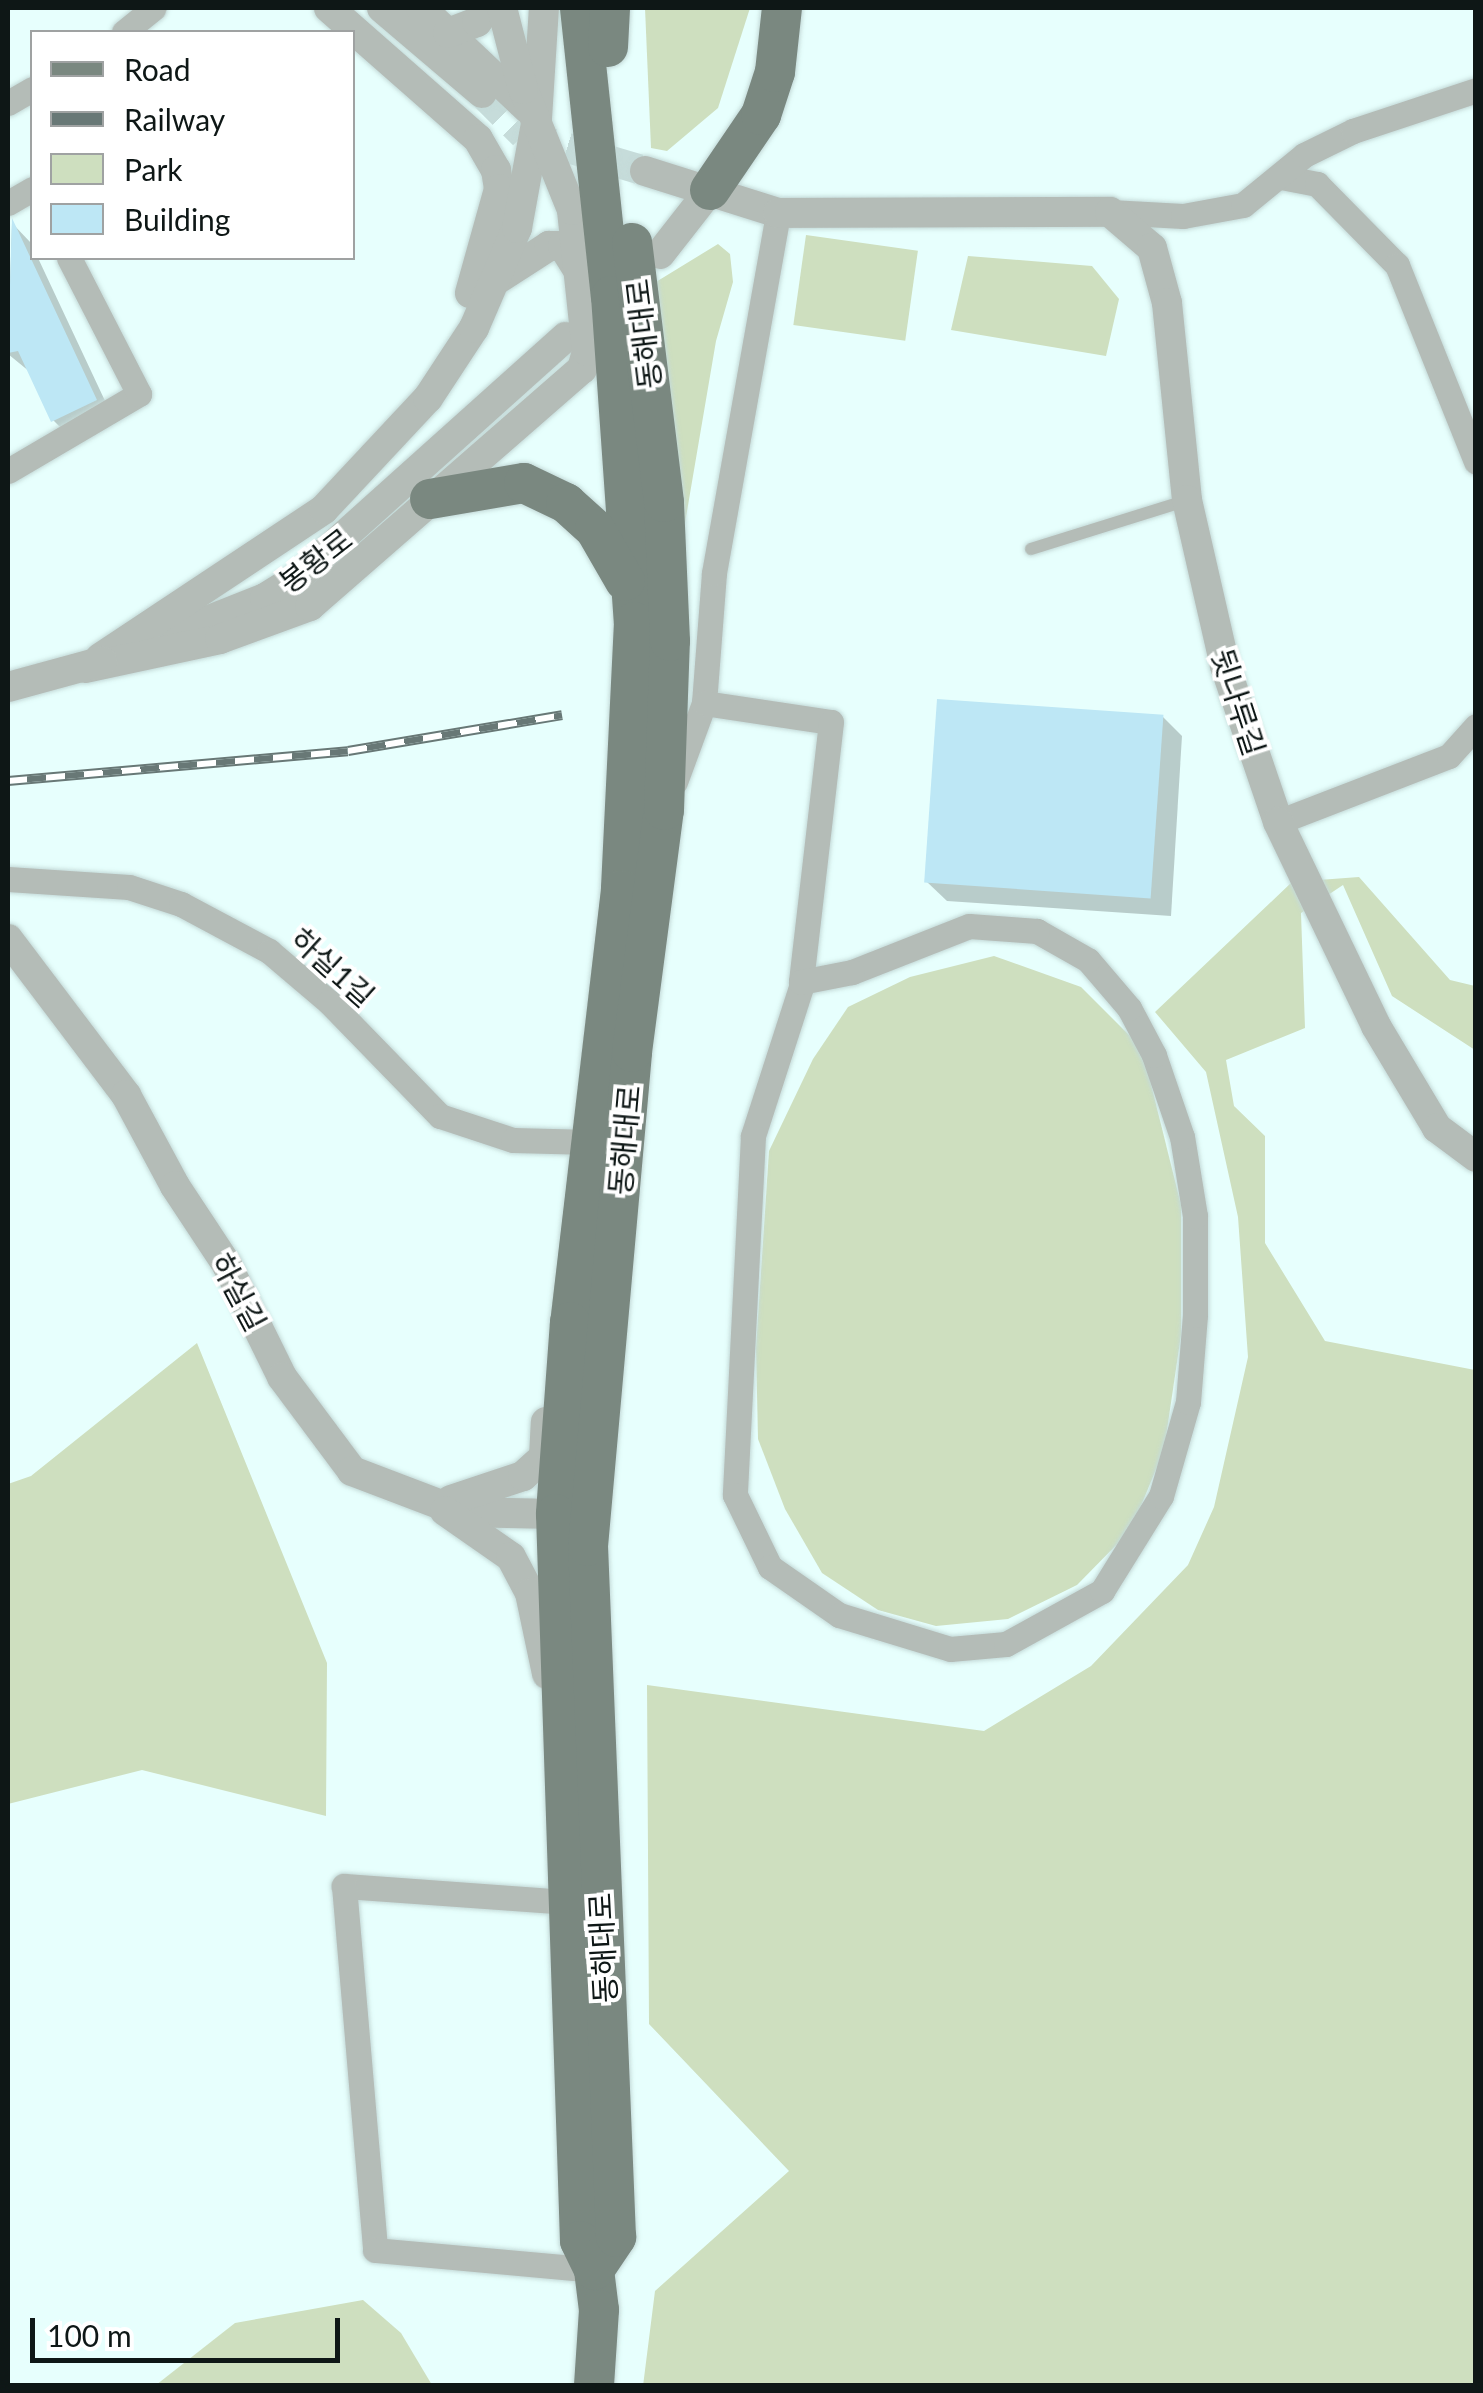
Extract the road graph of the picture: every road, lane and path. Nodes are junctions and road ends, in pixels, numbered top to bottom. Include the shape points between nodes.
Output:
1 (154, 8) edge
2 (329, 8) edge
3 (382, 8) edge
4 (421, 8) edge
5 (487, 8) edge
6 (502, 8) edge
7 (544, 8) edge
8 (580, 8) edge
9 (779, 8) edge
10 (607, 21) edge
11 (126, 30) edge
12 (354, 30) edge
13 (355, 31) edge
14 (448, 33) junction
15 (30, 90) edge
16 (1476, 90) edge
17 (482, 93) tunnel mouth
18 (8, 103) edge
19 (538, 118) junction
20 (645, 172) tunnel mouth
21 (1281, 177) junction
22 (710, 190) junction
23 (30, 191) edge
24 (8, 203) edge
25 (1110, 212) junction
26 (778, 214) junction
27 (660, 254) dead end
28 (69, 260) edge
29 (577, 268) junction
30 (498, 278) junction
31 (566, 337) dead end
32 (405, 422) junction
33 (1476, 462) edge
34 (8, 471) edge
35 (430, 499) junction
36 (1187, 500) junction
37 (1031, 549) dead end
38 (632, 593) junction
39 (86, 668) junction
40 (8, 687) edge
41 (704, 703) junction
42 (1476, 726) edge
43 (664, 810) junction
44 (1278, 822) junction
45 (8, 879) edge
46 (8, 939) edge
47 (801, 982) junction
48 (591, 1142) junction
49 (1476, 1157) edge
50 (570, 1322) junction
51 (435, 1503) junction
52 (572, 1514) junction
53 (563, 1789) junction
54 (568, 1902) junction
55 (594, 2270) junction
56 (594, 2386) edge

1 - 11 street
2 - 12 street
3 - 17 street
4 - 14 street
5 - 14 street via 477,22
6 - 19 street via 522,89
7 - 19 street
8 - 38 main road, 동해대로 via 611,296
9 - 22 main road via 775,72 761,115
10 - 43 main road, 동해대로 via 664,502 670,642
13 - 32 street via 478,139 496,170 480,272
14 - 19 street
15 - 18 street
16 - 21 street via 1353,131 1304,155
19 - 29 street via 572,210
19 - 30 street via 516,228
20 - 22 street
21 - 25 street via 1243,205 1183,216
21 - 33 street via 1318,184 1397,266
22 - 26 street
22 - 27 street
23 - 24 street
25 - 26 street
25 - 36 street, 뒷나루길 via 1152,248 1167,303
26 - 41 street via 714,572
28 - 34 street via 138,394
29 - 30 street via 563,246 549,246
29 - 35 street via 587,350 582,368
30 - 32 street via 474,328
31 - 39 street, 봉황로 via 297,578 265,598
32 - 39 street via 324,509
35 - 38 main road via 524,484 566,503 595,528
35 - 39 street via 310,606 220,639
36 - 37 lane
36 - 44 street, 뒷나루길 via 1225,666
38 - 48 main road, 동해대로 via 620,890
39 - 40 street, 봉황로
41 - 43 street
41 - 47 street via 832,722
42 - 44 street via 1449,756
43 - 52 main road, 동해대로
44 - 49 street, 뒷나루길 via 1376,1026 1437,1128
45 - 48 street, 하실1길 via 129,887 181,904 268,951 329,1002 440,1116 513,1140
46 - 51 street, 하실길 via 126,1096 174,1186 228,1264 282,1376 352,1472
47 - 47 street via 753,1136 735,1495 770,1567 839,1615 950,1650 1006,1644 1102,1591 1162,1496 1188,1402 1195,1315 1194,1216 1182,1137 1154,1055 1129,1008 1088,960 1036,931 969,926 922,939 852,972
48 - 50 main road, 동해대로
50 - 51 street via 547,1412 544,1456 524,1476 491,1491
50 - 52 main road, 동해대로
51 - 52 street, 하실길 via 460,1512
51 - 53 street via 510,1557 530,1593
52 - 53 main road, 동해대로
52 - 55 main road, 동해대로 via 616,2237
53 - 54 main road, 동해대로
54 - 55 main road, 동해대로 via 580,2241
54 - 55 street via 344,1886 375,2250
55 - 56 main road, 동해대로

